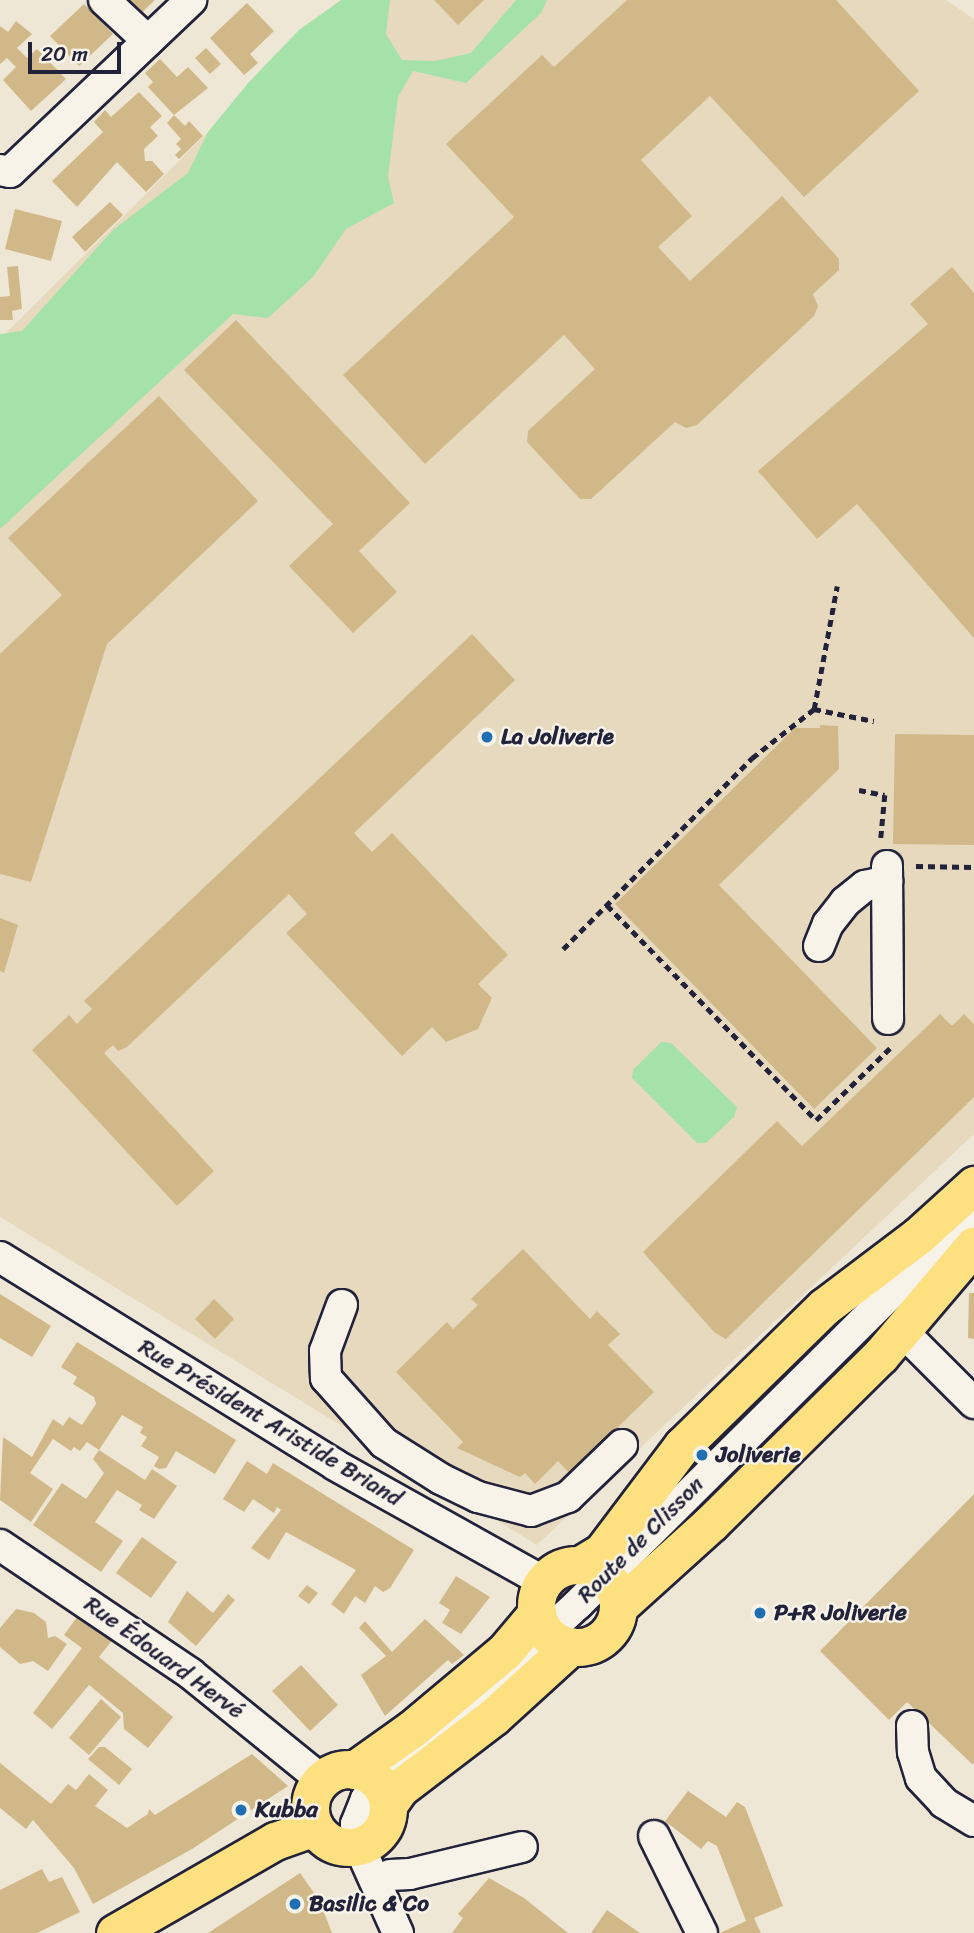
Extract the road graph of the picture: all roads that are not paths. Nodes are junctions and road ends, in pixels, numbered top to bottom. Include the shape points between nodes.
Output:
1 (104, 0) edge
2 (191, 0) edge
3 (148, 40) junction
4 (0, 170) edge
5 (819, 946) dead end
6 (891, 1032) road end
7 (974, 1185) edge
8 (974, 1210) edge
9 (974, 1245) edge
10 (0, 1257) edge
11 (342, 1305) dead end
12 (902, 1331) junction
13 (974, 1403) edge
14 (622, 1445) dead end
15 (0, 1545) edge
16 (592, 1570) junction
17 (618, 1607) junction
18 (550, 1619) junction
19 (912, 1726) dead end
20 (354, 1811) junction
21 (974, 1821) edge
22 (654, 1836) dead end
23 (522, 1847) dead end
24 (390, 1875) junction
25 (115, 1933) edge
26 (381, 1933) edge
27 (398, 1933) edge
28 (415, 1933) edge
29 (702, 1933) edge

1 - 3 street
2 - 3 street
3 - 4 street via 10,172
5 - 6 street via 828,923 845,902 887,874
7 - 16 main road, Route de Clisson via 918,1236 824,1307 682,1447
8 - 16 street, Route de Clisson
9 - 12 main road, Route de Clisson
10 - 18 street, Rue Président Aristide Briand via 335,1465
11 - 14 street via 325,1351 326,1378 384,1443 441,1479 478,1497 531,1511 568,1497
12 - 13 street
12 - 17 main road, Route de Clisson via 711,1523
15 - 20 street, Rue Édouard Hervé via 191,1674
16 - 17 main road via 615,1589
16 - 18 street, Route de Clisson
16 - 18 main road via 556,1571
17 - 18 main road via 603,1637 588,1646
18 - 20 main road, Route de Clisson via 412,1728
18 - 20 main road, Route de Clisson via 493,1717 400,1788
19 - 21 street via 921,1778 944,1803
20 - 24 street
20 - 25 main road, Route de Clisson via 275,1841
20 - 26 street
20 - 27 street
22 - 29 street
23 - 24 street
24 - 28 street

